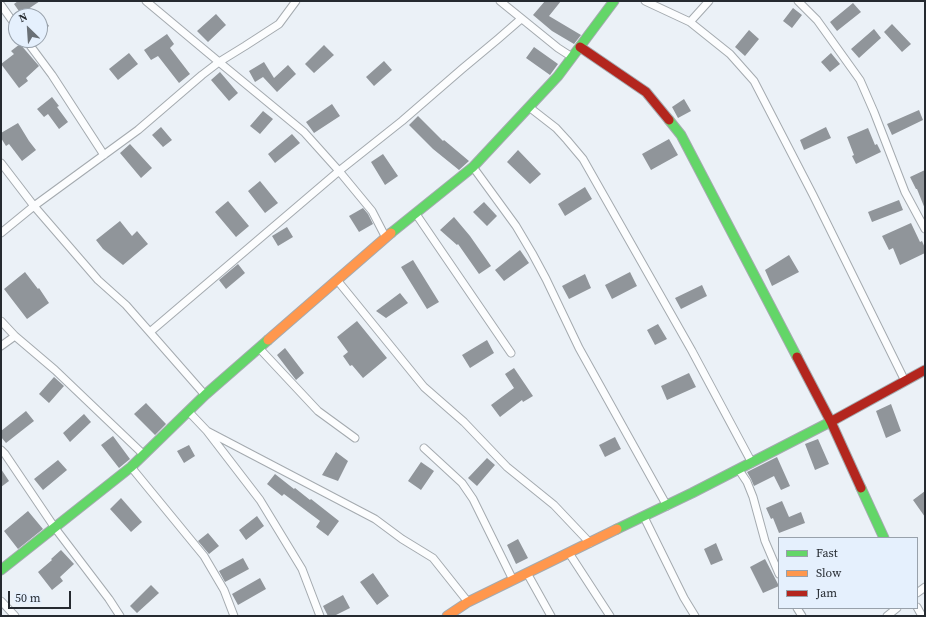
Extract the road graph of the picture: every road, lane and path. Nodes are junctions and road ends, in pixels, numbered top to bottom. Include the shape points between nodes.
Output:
1 (146, 1) edge
2 (296, 1) edge
3 (500, 1) edge
4 (614, 1) edge
5 (645, 1) edge
6 (709, 1) edge
7 (798, 1) edge
8 (1, 5) edge
9 (8, 15) edge
10 (521, 19) junction
11 (690, 22) junction
12 (580, 47) junction
13 (32, 48) edge
14 (572, 57) junction
15 (219, 62) junction
16 (529, 107) junction
17 (104, 155) junction
18 (1, 163) edge
19 (473, 167) junction
20 (339, 171) junction
21 (34, 206) junction
22 (416, 214) junction
23 (925, 229) edge
24 (1, 233) edge
25 (386, 238) junction
26 (337, 280) junction
27 (1, 321) edge
28 (150, 332) junction
29 (15, 336) junction
30 (1, 346) edge
31 (259, 348) junction
32 (511, 353) dead end
33 (925, 370) edge
34 (905, 381) junction
35 (205, 395) junction
36 (188, 411) junction
37 (831, 422) junction
38 (207, 431) junction
39 (354, 438) dead end
40 (424, 448) dead end
41 (2, 454) edge
42 (144, 455) junction
43 (752, 463) junction
44 (131, 467) junction
45 (738, 470) junction
46 (667, 506) junction
47 (644, 516) junction
48 (55, 528) junction
49 (884, 537) edge
50 (590, 543) junction
51 (569, 553) junction
52 (1, 570) edge
53 (778, 572) edge
54 (527, 574) junction
55 (513, 580) junction
56 (1, 601) edge
57 (468, 602) junction
58 (897, 609) edge
59 (15, 616) edge
60 (120, 616) edge
61 (234, 616) edge
62 (320, 616) edge
63 (448, 616) edge
64 (551, 616) edge
65 (610, 616) edge
66 (695, 616) edge
67 (887, 616) edge

1 - 15 street
2 - 15 street via 279,24
3 - 10 street
4 - 12 street
5 - 11 street
6 - 11 street
7 - 23 street via 817,20 860,80 906,192
8 - 9 street
10 - 14 street
10 - 20 street via 402,122
11 - 34 street via 730,54 754,81
12 - 14 street
12 - 37 street via 646,92 680,135
13 - 17 street
14 - 16 street
15 - 17 street
15 - 20 street via 304,132
16 - 19 street
16 - 43 street via 556,128 583,159
17 - 21 street
18 - 21 street
19 - 22 street
19 - 46 street via 516,226 532,253 579,348
20 - 25 street via 372,211
20 - 28 street
21 - 24 street
21 - 28 street via 98,280 126,305
22 - 25 street
22 - 32 street
25 - 26 street
26 - 31 street
26 - 50 street via 424,387 464,422 507,467 554,505
27 - 29 street
28 - 35 street
29 - 30 street
29 - 42 street via 55,370
31 - 35 street
31 - 39 street via 318,411
33 - 34 street
34 - 37 street
35 - 36 street
36 - 38 street
36 - 42 street
37 - 43 street
37 - 49 street
38 - 57 street via 375,519 433,558
38 - 62 street via 260,500 302,570
40 - 55 street via 462,483 473,499
41 - 48 street
42 - 44 street
43 - 45 street
44 - 48 street
44 - 61 street via 204,556 224,590
45 - 46 street
45 - 53 street via 747,482 753,497 765,541
46 - 47 street
47 - 50 street
47 - 66 street
48 - 52 street
48 - 60 street
50 - 51 street
51 - 54 street
51 - 65 street
54 - 55 street
54 - 64 street
55 - 57 street
56 - 59 street
57 - 63 street
58 - 67 street

